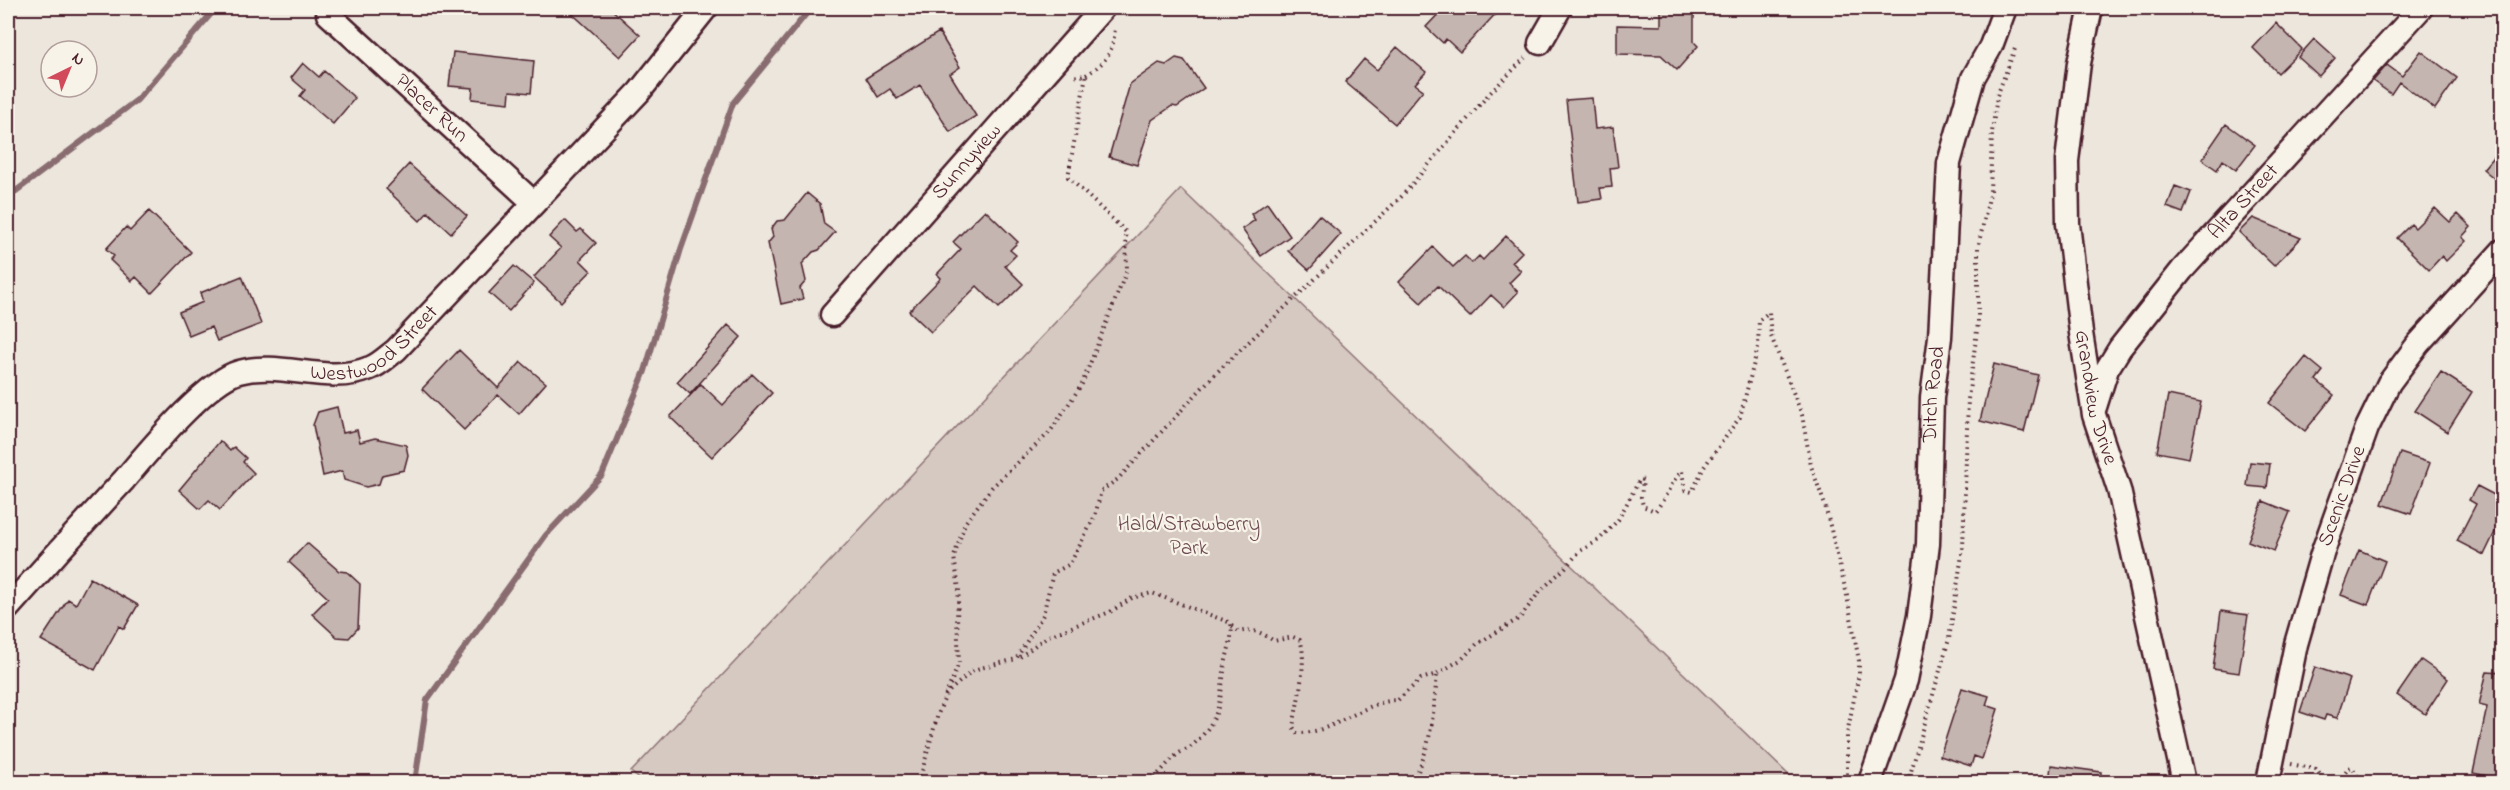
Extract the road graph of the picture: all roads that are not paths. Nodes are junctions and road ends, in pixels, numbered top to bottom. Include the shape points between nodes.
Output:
1 (706, 8) edge
2 (1560, 8) edge
3 (2005, 8) edge
4 (2091, 8) edge
5 (2421, 8) edge
6 (1109, 13) edge
7 (328, 14) dead end
8 (1540, 43) road end
9 (534, 203) junction
10 (2502, 251) edge
11 (832, 315) dead end
12 (2094, 415) junction
13 (8, 608) edge
14 (1870, 783) edge
15 (2184, 783) edge
16 (2268, 783) edge

1 - 9 street, Westwood Street via 639,92
2 - 8 street
3 - 14 street, Ditch Road via 1973,78 1949,163 1923,585 1906,680
4 - 12 street, Grandview Drive via 2079,63 2067,161 2068,224
5 - 12 street, Alta Street via 2182,270 2107,369
6 - 11 street, Sunnyview via 1048,70
7 - 9 street, Placer Run
9 - 13 street, Westwood Street via 419,328 370,368 342,375 258,369 238,372 215,384 172,426
10 - 16 street, Scenic Drive via 2418,344 2389,383 2367,428 2299,632
12 - 15 street, Grandview Drive via 2119,490

